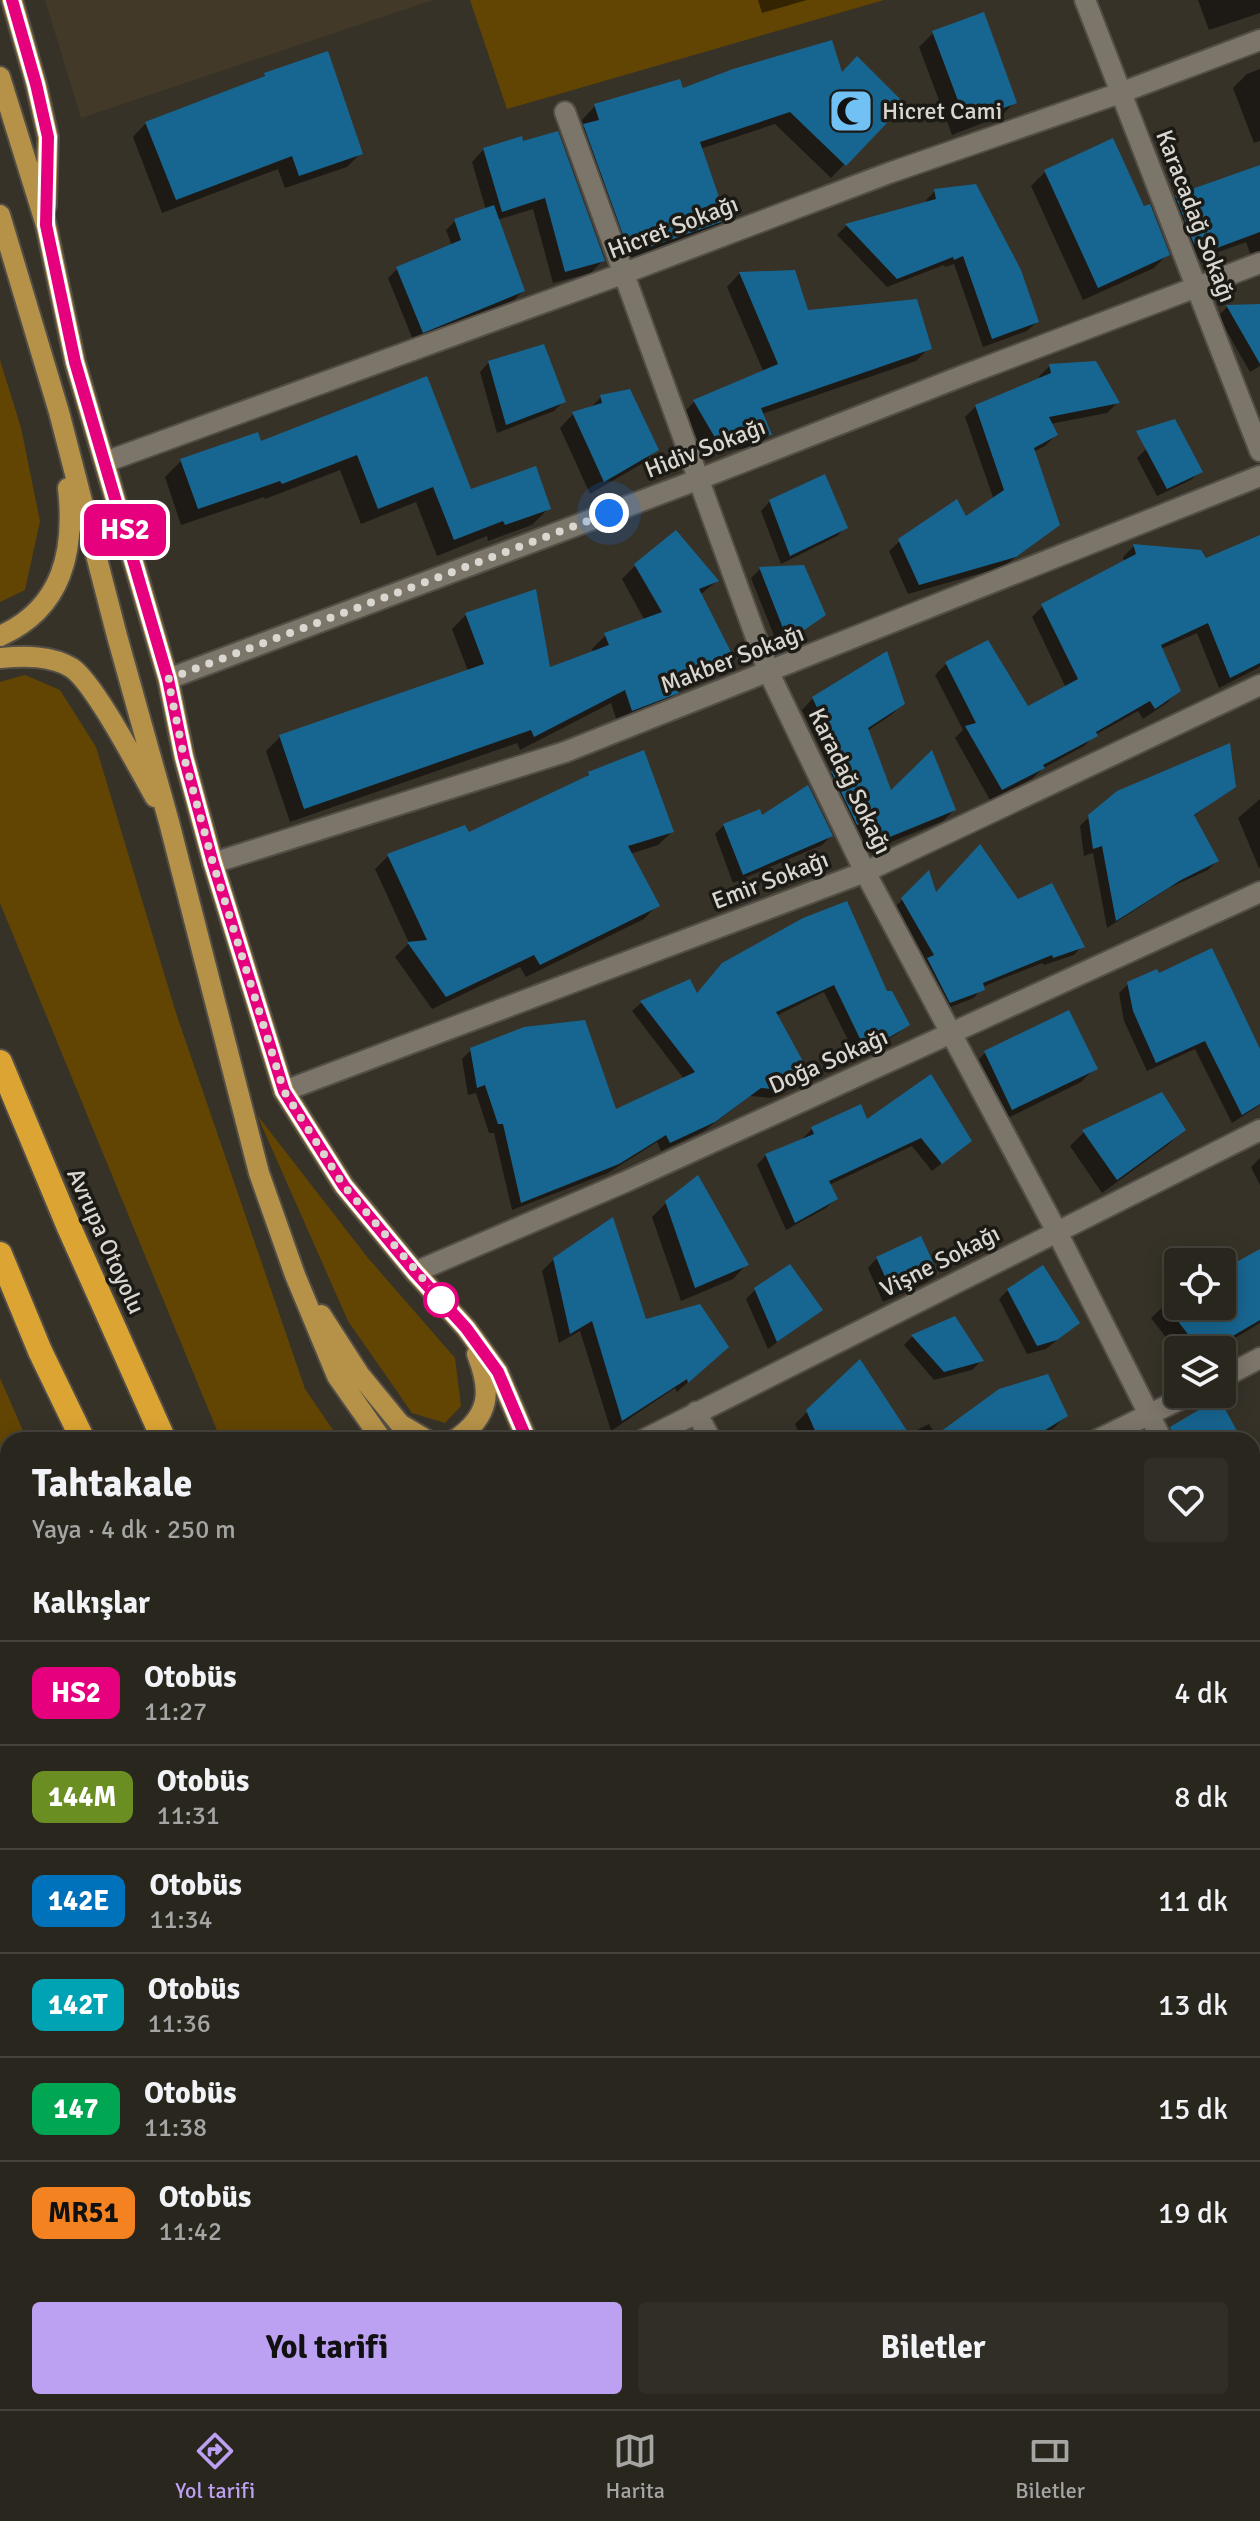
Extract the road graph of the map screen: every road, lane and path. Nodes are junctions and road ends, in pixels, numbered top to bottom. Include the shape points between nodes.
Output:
1 (12, 0) edge
2 (1085, 0) edge
3 (1260, 40) edge
4 (0, 77) edge
5 (1120, 93) junction
6 (565, 112) dead end
7 (0, 215) edge
8 (46, 225) junction
9 (1260, 263) edge
10 (622, 274) junction
11 (1196, 287) junction
12 (59, 412) junction
13 (1260, 451) edge
14 (105, 462) junction
15 (1260, 476) edge
16 (697, 480) junction
17 (0, 636) edge
18 (0, 658) edge
19 (769, 673) junction
20 (168, 679) junction
21 (1260, 685) edge
22 (169, 822) junction
23 (213, 863) junction
24 (865, 872) junction
25 (1260, 892) edge
26 (952, 1033) junction
27 (0, 1062) edge
28 (284, 1091) junction
29 (1260, 1130) edge
30 (1057, 1232) junction
31 (0, 1254) edge
32 (415, 1272) junction
33 (295, 1275) junction
34 (466, 1328) junction
35 (1260, 1358) edge
36 (1236, 1371) edge
37 (1164, 1408) edge
38 (696, 1412) junction
39 (1149, 1416) junction
40 (79, 1432) edge
41 (160, 1432) edge
42 (376, 1432) edge
43 (414, 1432) edge
44 (466, 1432) edge
45 (524, 1432) edge
46 (658, 1432) edge
47 (707, 1432) edge
48 (1114, 1432) edge
49 (1158, 1432) edge

1 - 8 main road via 48,137
2 - 5 street, Karacadağ Sokağı
3 - 5 street, Hicret Sokağı
4 - 8 main road
5 - 10 street, Hicret Sokağı
5 - 11 street, Karacadağ Sokağı
6 - 10 street, Karadağ Sokağı
7 - 12 main road
8 - 14 main road via 75,362
9 - 11 street, Hidiv Sokağı
10 - 14 street, Hicret Sokağı
10 - 16 street, Karadağ Sokağı
11 - 13 street, Karacadağ Sokağı
11 - 16 street, Hidiv Sokağı
12 - 17 main road via 70,510 67,562 41,609
12 - 22 main road
14 - 20 main road
15 - 19 street, Makber Sokağı
16 - 19 street, Karadağ Sokağı
16 - 20 street, Hidiv Sokağı
18 - 22 main road via 45,657 73,669 100,704
19 - 23 street, Makber Sokağı via 565,752
19 - 24 street, Karadağ Sokağı
20 - 23 main road
21 - 24 street, Emir Sokağı
22 - 33 main road via 259,1173
23 - 28 main road
24 - 26 street, Karadağ Sokağı
24 - 28 street, Emir Sokağı
25 - 26 street, Doğa Sokağı
26 - 30 street, Karadağ Sokağı
26 - 32 street, Doğa Sokağı
27 - 41 highway, Avrupa Otoyolu
28 - 32 main road via 344,1186
29 - 30 street, Vişne Sokağı
30 - 38 street, Vişne Sokağı
30 - 39 street, Karadağ Sokağı
31 - 40 highway
32 - 34 main road
33 - 42 main road via 337,1376
33 - 43 main road via 359,1374 400,1424
34 - 44 main road via 485,1375 486,1408
34 - 45 main road via 498,1372
35 - 36 street
37 - 39 street
38 - 46 street, Vişne Sokağı
38 - 47 street
39 - 48 street
39 - 49 street, Karadağ Sokağı

